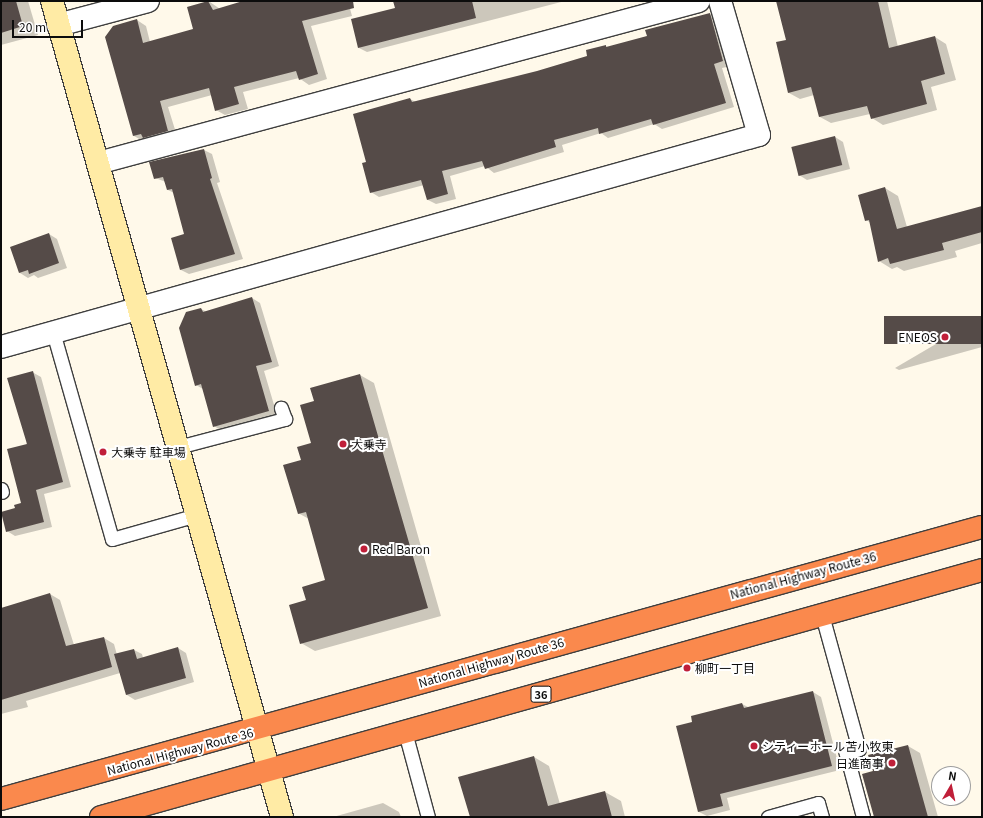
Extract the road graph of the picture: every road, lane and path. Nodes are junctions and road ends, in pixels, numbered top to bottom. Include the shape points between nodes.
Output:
1 (52, 1) edge
2 (148, 1) edge
3 (699, 1) edge
4 (720, 1) edge
5 (58, 25) junction
6 (98, 163) junction
7 (139, 308) junction
8 (53, 332) junction
9 (1, 346) edge
10 (281, 408) dead end
11 (178, 447) junction
12 (197, 515) junction
13 (982, 527) edge
14 (982, 570) edge
15 (822, 615) junction
16 (257, 730) junction
17 (405, 732) junction
18 (269, 770) junction
19 (1, 800) edge
20 (101, 817) edge
21 (282, 817) edge
22 (428, 817) edge
23 (768, 817) edge
24 (822, 817) edge
25 (863, 817) edge

1 - 5 street
2 - 5 street
3 - 6 street
4 - 7 street via 759,135
5 - 6 street
6 - 7 street
7 - 8 street
7 - 11 street
8 - 9 street
8 - 12 lane via 112,539
10 - 11 lane via 285,418
11 - 12 street
12 - 16 street
13 - 16 highway, National Highway Route 36 via 524,653
14 - 15 highway, 36
15 - 17 highway, 36
15 - 25 lane via 859,750 846,753
16 - 18 street
16 - 19 highway, National Highway Route 36
17 - 18 highway, 36
17 - 22 lane
18 - 20 highway, 36
18 - 21 street
23 - 24 lane via 818,803

